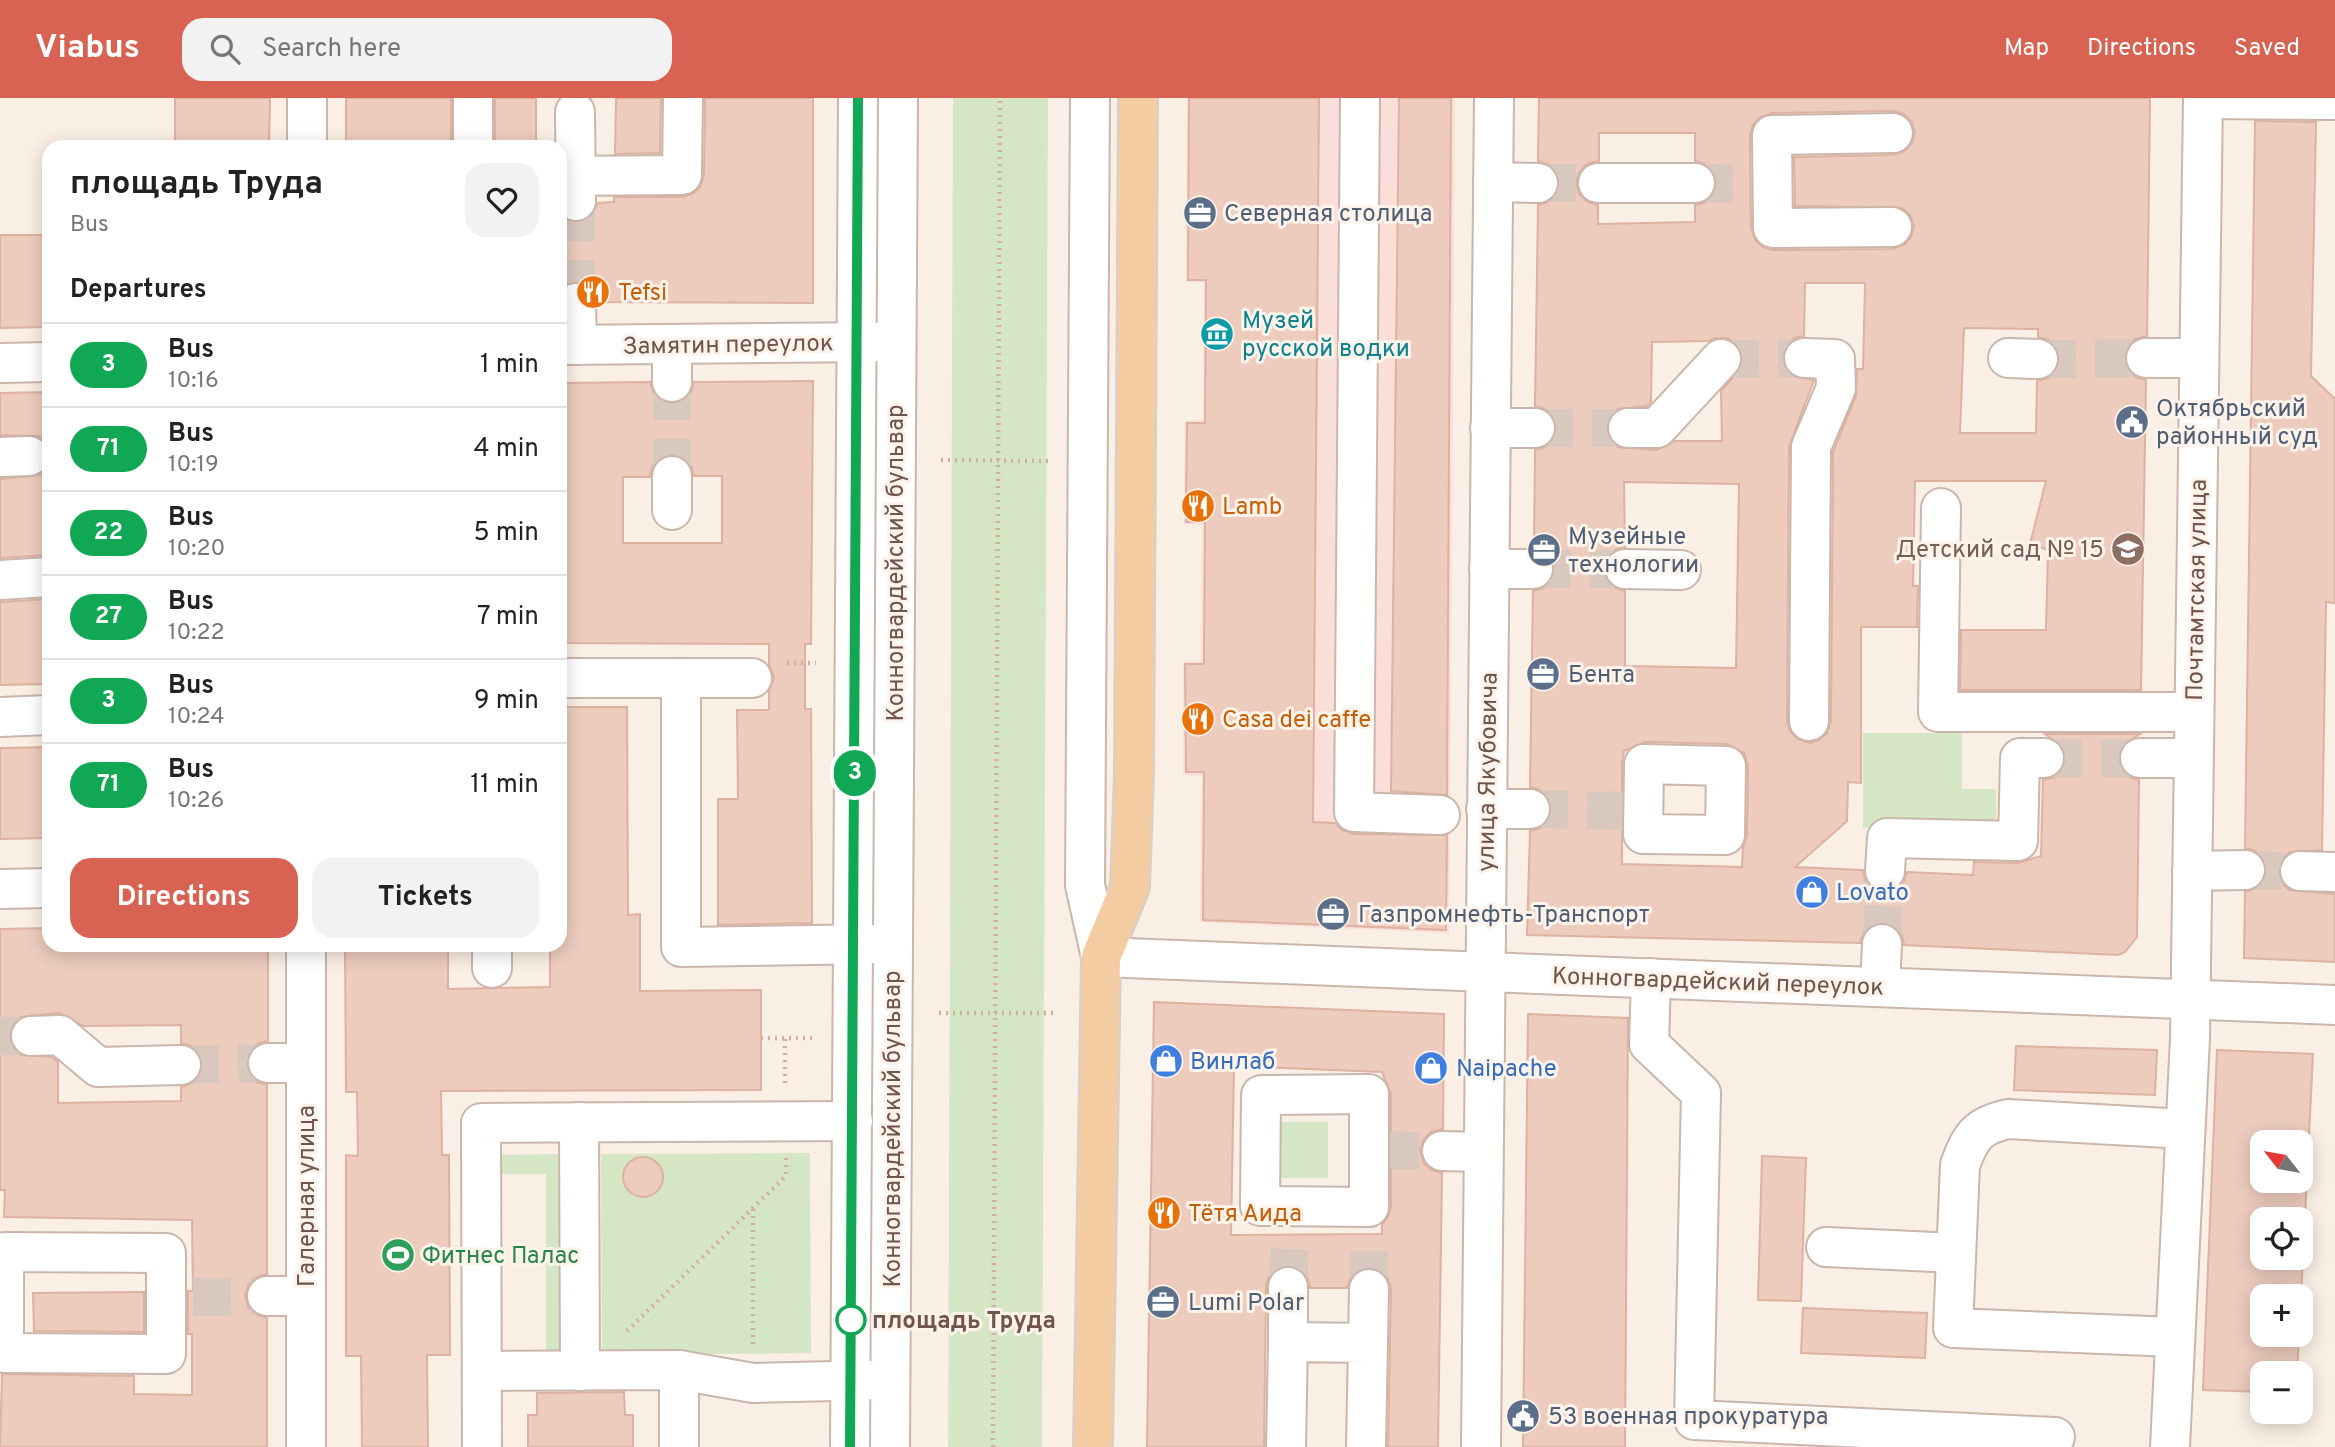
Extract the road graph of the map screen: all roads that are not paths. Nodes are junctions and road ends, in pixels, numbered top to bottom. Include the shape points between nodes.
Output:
1 (307, 98) edge
2 (473, 98) edge
3 (683, 98) edge
4 (858, 98) edge
5 (898, 98) edge
6 (1090, 98) edge
7 (1138, 98) edge
8 (1360, 98) edge
9 (1494, 98) edge
10 (2203, 98) edge
11 (2335, 100) edge
12 (575, 112) dead end
13 (1894, 134) dead end
14 (307, 140) edge
15 (473, 140) edge
16 (1493, 183) junction
17 (1538, 183) tunnel mouth
18 (1598, 183) tunnel mouth
19 (1695, 183) tunnel mouth
20 (571, 185) edge
21 (1892, 226) dead end
22 (576, 303) tunnel mouth
23 (896, 342) junction
24 (857, 343) junction
25 (568, 345) edge
26 (672, 345) junction
27 (1804, 358) tunnel mouth
28 (2146, 358) tunnel mouth
29 (2199, 358) junction
30 (1721, 359) dead end
31 (42, 362) edge
32 (0, 363) edge
33 (672, 382) tunnel mouth
34 (1490, 428) junction
35 (1535, 428) tunnel mouth
36 (1628, 428) tunnel mouth
37 (1941, 509) dead end
38 (1489, 569) junction
39 (1533, 569) tunnel mouth
40 (1625, 569) tunnel mouth
41 (1681, 570) dead end
42 (42, 577) edge
43 (0, 580) edge
44 (567, 678) edge
45 (681, 678) junction
46 (752, 678) dead end
47 (2194, 712) junction
48 (42, 715) edge
49 (0, 717) edge
50 (1809, 722) dead end
51 (2044, 758) tunnel mouth
52 (2140, 758) tunnel mouth
53 (2193, 758) junction
54 (1530, 809) tunnel mouth
55 (1486, 812) junction
56 (2245, 870) tunnel mouth
57 (1885, 871) tunnel mouth
58 (2192, 871) junction
59 (42, 888) edge
60 (0, 889) edge
61 (892, 944) junction
62 (1882, 944) tunnel mouth
63 (853, 945) junction
64 (306, 952) edge
65 (1101, 957) junction
66 (1484, 971) junction
67 (1651, 978) junction
68 (1880, 987) junction
69 (2190, 999) junction
70 (2335, 1004) edge
71 (31, 1036) tunnel mouth
72 (268, 1063) tunnel mouth
73 (306, 1063) junction
74 (181, 1065) tunnel mouth
75 (853, 1121) junction
76 (579, 1122) junction
77 (2185, 1129) junction
78 (1442, 1151) tunnel mouth
79 (1483, 1152) junction
80 (1290, 1220) joint
81 (1826, 1247) dead end
82 (1956, 1253) junction
83 (1288, 1287) tunnel mouth
84 (1369, 1289) tunnel mouth
85 (179, 1296) joint
86 (267, 1296) tunnel mouth
87 (306, 1296) junction
88 (2175, 1337) junction
89 (1288, 1342) junction
90 (1368, 1343) junction
91 (679, 1370) junction
92 (482, 1371) junction
93 (580, 1371) junction
94 (890, 1380) junction
95 (850, 1381) junction
96 (2055, 1437) dead end
97 (306, 1447) edge
98 (482, 1447) edge
99 (679, 1447) edge
100 (850, 1447) edge
101 (890, 1447) edge
102 (1093, 1447) edge
103 (1286, 1447) edge
104 (1366, 1447) edge
105 (1481, 1447) edge
106 (2169, 1447) edge

1 - 14 street
2 - 15 street
3 - 20 street via 682,175
4 - 24 street, Конногвардейский бульвар
5 - 23 street, Конногвардейский бульвар
6 - 65 street via 1086,885
7 - 65 main road via 1130,887
8 - 55 street via 1354,812
9 - 16 street, улица Якубовича
10 - 11 street
10 - 29 street, Почтамтская улица
12 - 20 street
13 - 21 street via 1772,135 1760,183 1773,228
16 - 17 street
16 - 34 street, улица Якубовича
18 - 19 street
22 - 25 street
23 - 24 street, Замятин переулок
23 - 61 street, Конногвардейский бульвар
24 - 26 street, Замятин переулок
24 - 63 street, Конногвардейский бульвар
25 - 26 street, Замятин переулок
26 - 33 street
27 - 50 street via 1835,359 1836,387 1811,447
28 - 29 street
29 - 47 street, Почтамтская улица
30 - 36 street via 1657,428
31 - 32 street
34 - 35 street
34 - 38 street, улица Якубовича
37 - 47 street via 1938,712
38 - 39 street
38 - 55 street, улица Якубовича
40 - 41 street
42 - 43 street
44 - 45 street
45 - 46 street
45 - 63 street via 681,947
47 - 53 street, Почтамтская улица
48 - 49 street
51 - 57 street via 2020,758 2018,841 1887,838
52 - 53 street
53 - 58 street, Почтамтская улица
54 - 55 street
55 - 66 street, улица Якубовича
56 - 58 street
58 - 69 street, Почтамтская улица
59 - 60 street
61 - 63 street
61 - 94 street, Конногвардейский бульвар
62 - 68 street
63 - 75 street, Конногвардейский бульвар
64 - 73 street, Галерная улица
65 - 66 street, Конногвардейский переулок
65 - 102 main road
66 - 67 street, Конногвардейский переулок
66 - 79 street, улица Якубовича
67 - 68 street, Конногвардейский переулок
67 - 96 street via 1649,1044 1700,1093 1694,1420
68 - 69 street, Конногвардейский переулок
69 - 70 street, Конногвардейский переулок
69 - 77 street, Почтамтская улица
71 - 74 street via 60,1035 98,1067
72 - 73 street
73 - 87 street, Галерная улица
75 - 76 street
75 - 95 street, Конногвардейский бульвар
76 - 92 street via 481,1123
76 - 93 street
77 - 82 street via 2008,1119 1986,1124 1969,1141 1960,1165
77 - 88 street, Почтамтская улица
78 - 79 street
79 - 105 street, улица Якубовича
80 - 80 street via 1370,1220 1375,1150 1369,1094 1261,1095 1260,1206
81 - 82 street
82 - 88 street via 1953,1328
83 - 89 street
84 - 90 street
85 - 85 street via 166,1354 4,1353 4,1252 166,1253
86 - 87 street
87 - 97 street, Галерная улица
88 - 106 street, Почтамтская улица
89 - 90 street
89 - 103 street
90 - 104 street
91 - 93 street
91 - 95 street via 753,1383
91 - 99 street
92 - 93 street
92 - 98 street
94 - 95 street
94 - 101 street, Конногвардейский бульвар
95 - 100 street, Конногвардейский бульвар

